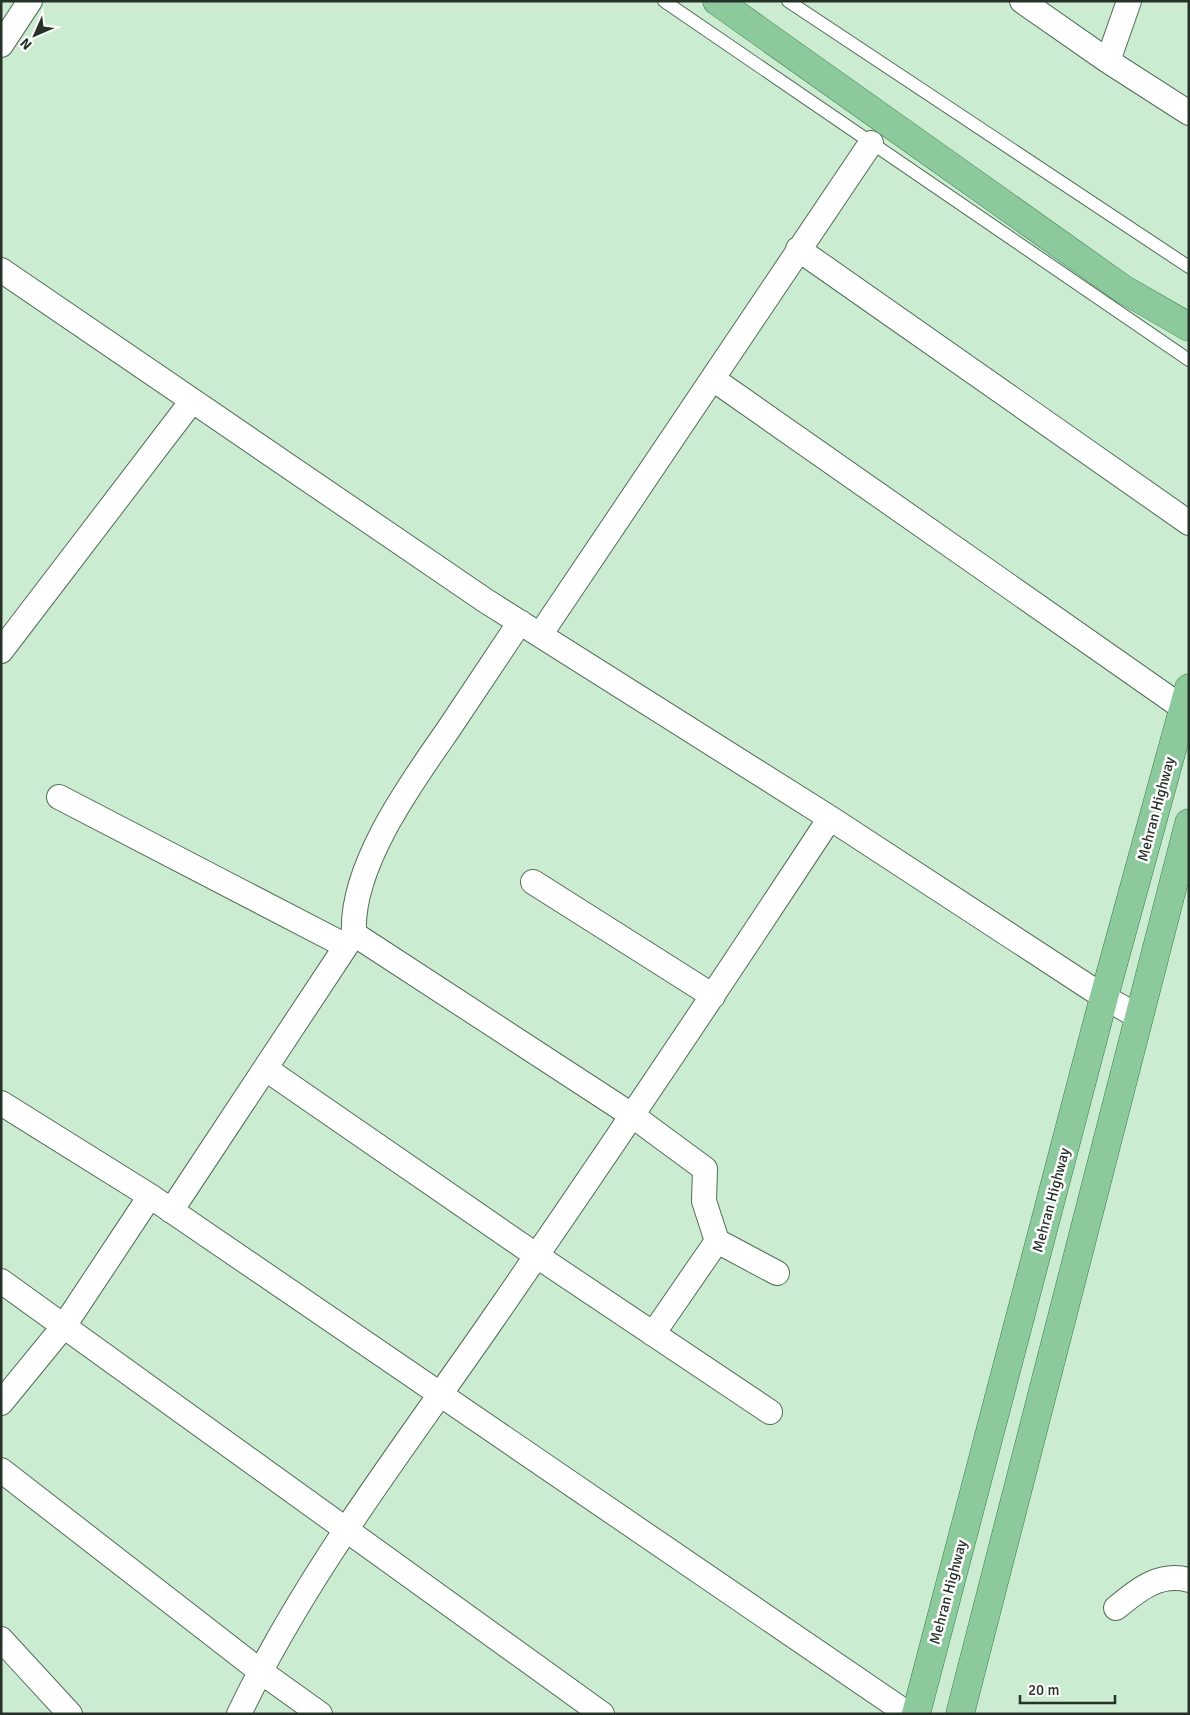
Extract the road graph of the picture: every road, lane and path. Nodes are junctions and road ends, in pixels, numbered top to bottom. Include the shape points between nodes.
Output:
1 (30, 1) edge
2 (664, 1) edge
3 (717, 1) edge
4 (788, 1) edge
5 (1022, 1) edge
6 (1129, 1) edge
7 (1, 44) edge
8 (1108, 61) junction
9 (1189, 112) edge
10 (871, 144) junction
11 (798, 249) junction
12 (1189, 267) edge
13 (1, 270) edge
14 (1189, 327) edge
15 (1189, 360) edge
16 (713, 378) junction
17 (192, 400) junction
18 (1189, 523) edge
19 (520, 622) junction
20 (540, 636) junction
21 (1, 651) edge
22 (1186, 698) edge
23 (59, 797) dead end
24 (830, 818) junction
25 (1189, 823) edge
26 (534, 882) dead end
27 (350, 940) junction
28 (713, 996) junction
29 (1104, 997) junction
30 (1139, 1017) junction
31 (266, 1069) junction
32 (1, 1103) edge
33 (633, 1116) junction
34 (150, 1196) junction
35 (171, 1211) junction
36 (717, 1241) junction
37 (537, 1256) junction
38 (777, 1273) dead end
39 (1, 1281) edge
40 (64, 1326) junction
41 (653, 1334) junction
42 (440, 1395) junction
43 (1, 1403) edge
44 (770, 1412) dead end
45 (1, 1470) edge
46 (344, 1530) junction
47 (1189, 1580) edge
48 (1116, 1608) dead end
49 (1, 1639) edge
50 (260, 1671) junction
51 (70, 1714) edge
52 (239, 1714) edge
53 (320, 1714) edge
54 (602, 1714) edge
55 (908, 1714) edge
56 (916, 1714) edge
57 (960, 1714) edge

1 - 7 street
2 - 10 lane
3 - 14 main road via 1123,289
4 - 12 lane
5 - 8 street
6 - 8 street
8 - 9 street
10 - 11 street
10 - 15 lane
11 - 16 street
11 - 18 street
13 - 17 street
16 - 20 street
16 - 22 street
17 - 19 street
17 - 21 street
19 - 20 street
19 - 27 street via 398,803 368,864
20 - 24 street
22 - 29 main road, Mehran Highway
23 - 27 street
24 - 28 street
24 - 29 street
25 - 30 main road
26 - 28 street
27 - 31 street
27 - 33 street
28 - 33 street
29 - 30 street
29 - 56 main road, Mehran Highway
30 - 57 main road
31 - 35 street
31 - 37 street
32 - 34 street
33 - 36 street via 705,1169 704,1201
33 - 37 street
34 - 35 street
34 - 40 street
35 - 42 street
36 - 38 street
36 - 41 street
37 - 41 street
37 - 42 street
39 - 40 street
40 - 43 street
40 - 46 street
41 - 44 street
42 - 46 street
42 - 55 street
45 - 50 street
46 - 50 street
46 - 54 street
47 - 48 street via 1175,1576 1142,1586
49 - 51 street
50 - 52 street
50 - 53 street

